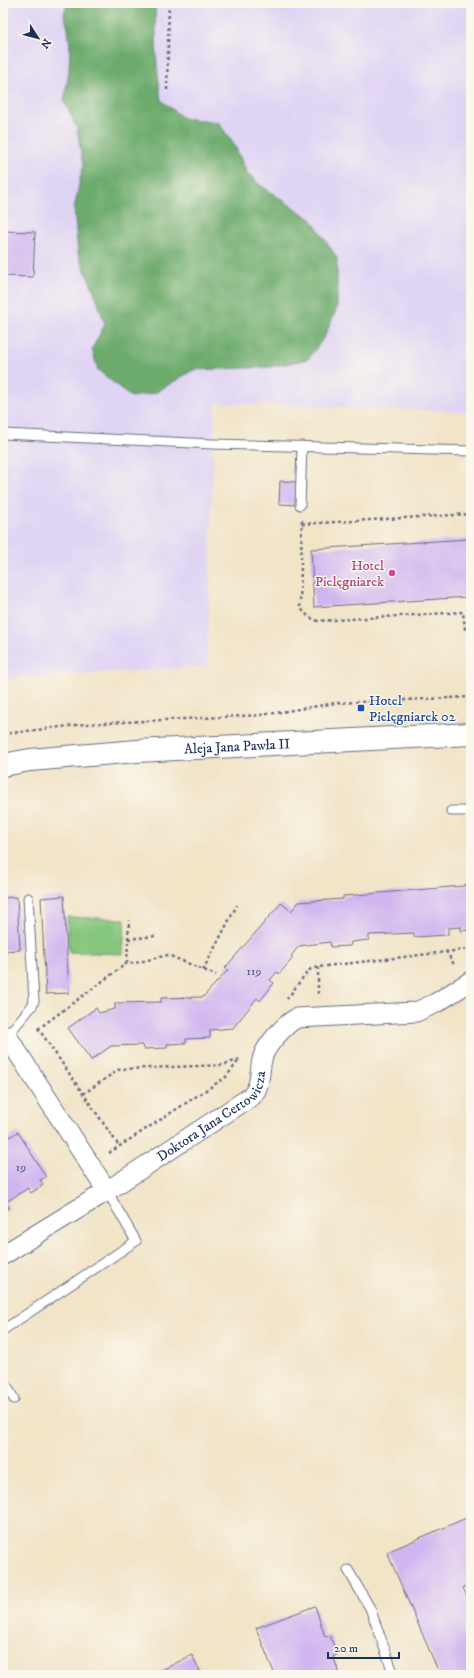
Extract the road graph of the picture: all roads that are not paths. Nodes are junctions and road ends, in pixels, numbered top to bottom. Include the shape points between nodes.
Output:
1 (3, 434) edge
2 (302, 446) junction
3 (471, 450) edge
4 (300, 505) road end
5 (471, 734) edge
6 (3, 765) edge
7 (451, 811) dead end
8 (471, 811) edge
9 (28, 898) dead end
10 (471, 981) edge
11 (5, 1036) edge
12 (107, 1191) junction
13 (3, 1255) edge
14 (3, 1330) edge
15 (3, 1379) edge
16 (14, 1399) dead end
17 (348, 1570) dead end
18 (394, 1675) edge

1 - 2 lane
2 - 3 lane
2 - 4 lane
5 - 6 street, Aleja Jana Pawła II via 137,751 30,760
7 - 8 lane
9 - 11 lane via 34,992 32,1006
10 - 12 street, Doktora Jana Certowicza via 436,1004 416,1012 296,1018 289,1022 265,1050 257,1091 252,1096
11 - 12 street
12 - 13 street, Doktora Jana Certowicza
12 - 14 lane via 136,1241
15 - 16 lane
17 - 18 lane via 370,1608

